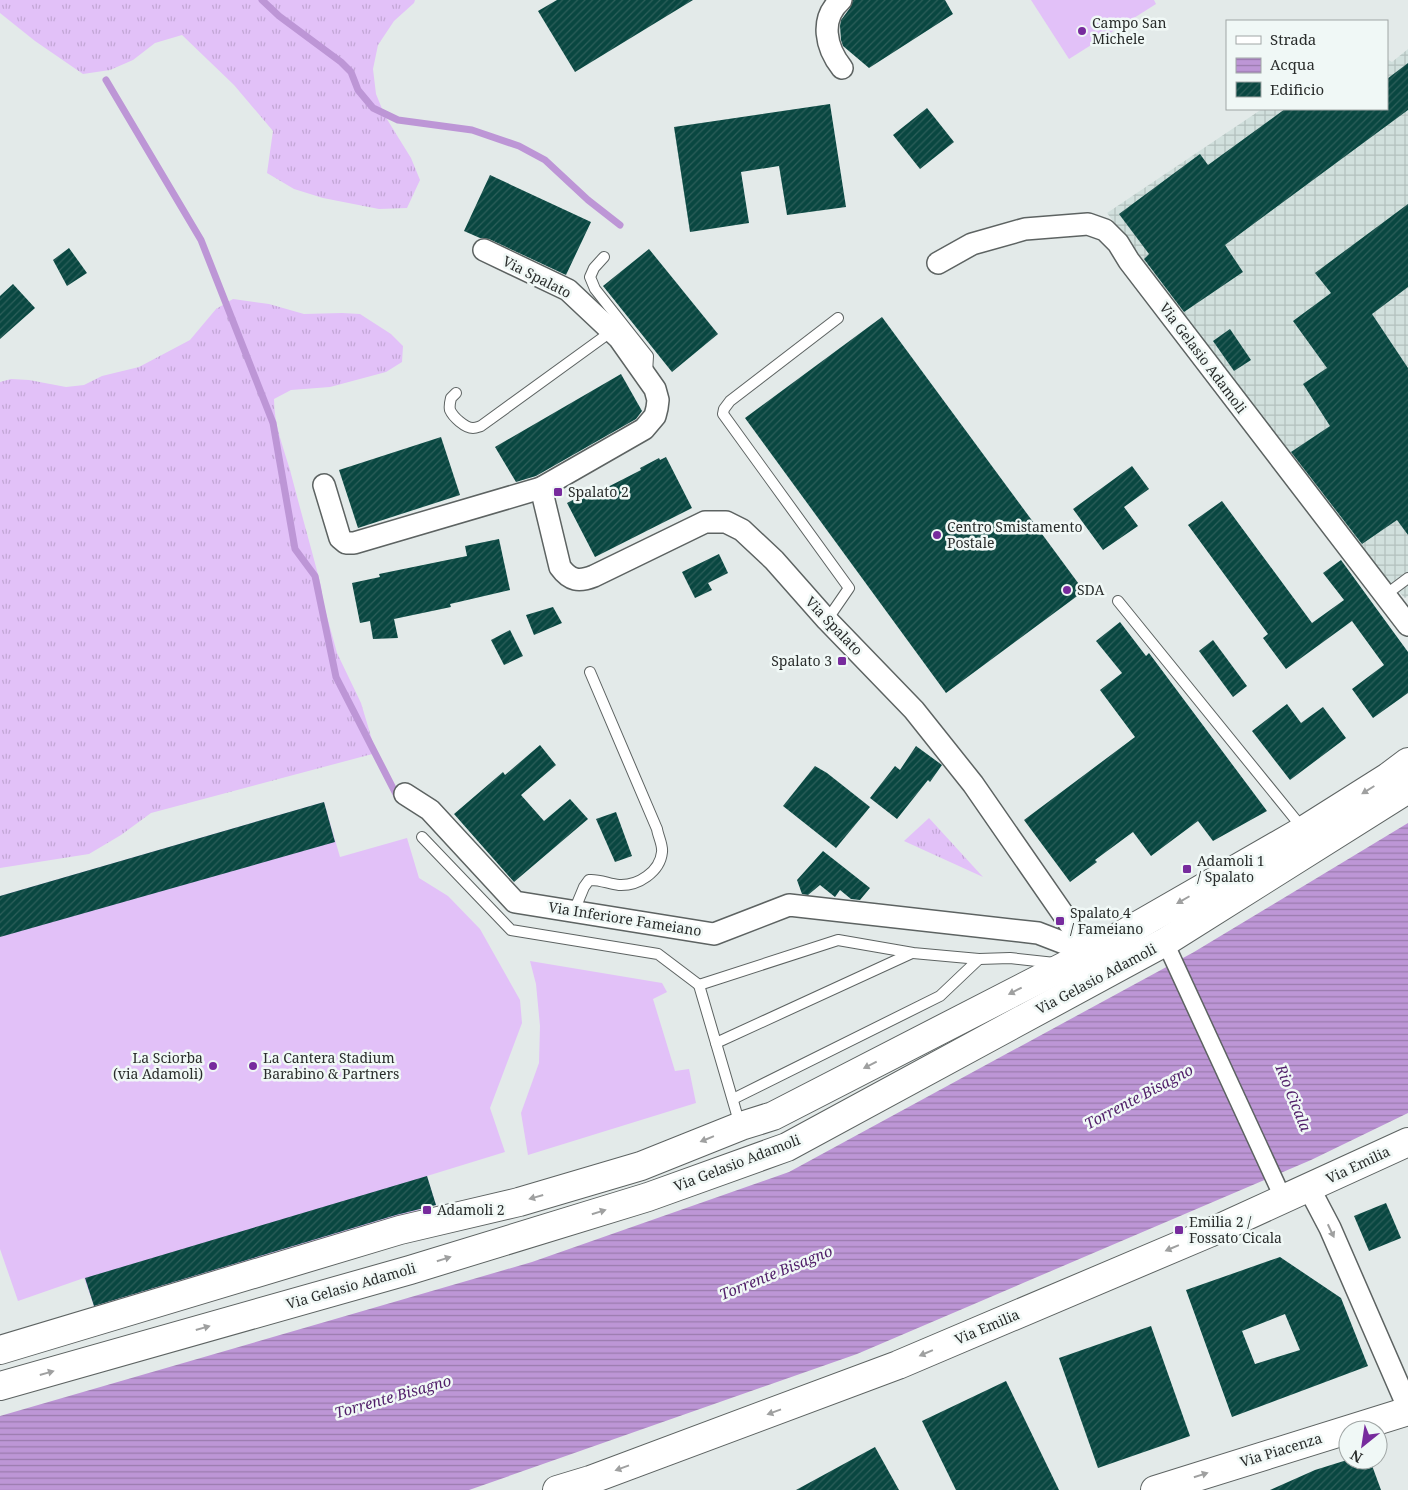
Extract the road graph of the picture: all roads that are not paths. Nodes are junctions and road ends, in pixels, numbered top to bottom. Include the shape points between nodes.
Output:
1 (841, 0) edge
2 (842, 68) dead end
3 (484, 250) dead end
4 (604, 256) dead end
5 (938, 263) dead end
6 (838, 318) dead end
7 (612, 331) junction
8 (646, 376) junction
9 (456, 393) dead end
10 (324, 486) dead end
11 (541, 488) junction
12 (1408, 578) edge
13 (1384, 596) junction
14 (1118, 600) dead end
15 (827, 620) junction
16 (1408, 625) edge
17 (590, 672) dead end
18 (1408, 762) edge
19 (1408, 789) edge
20 (405, 794) dead end
21 (1304, 830) junction
22 (422, 837) dead end
23 (574, 911) junction
24 (1169, 949) junction
25 (913, 952) junction
26 (1078, 958) junction
27 (979, 959) junction
28 (699, 985) junction
29 (716, 1043) junction
30 (733, 1099) junction
31 (740, 1126) junction
32 (1408, 1142) edge
33 (1278, 1187) junction
34 (1309, 1188) junction
35 (0, 1350) edge
36 (0, 1386) edge
37 (1408, 1407) edge
38 (1408, 1411) edge
39 (557, 1490) edge
40 (1156, 1490) edge

1 - 2 street via 828,22 828,34 830,48
3 - 7 street, Via Spalato via 568,290
4 - 8 lane via 590,277 648,356
5 - 13 street, Via Gelasio Adamoli via 972,244 1025,229 1088,224 1105,230
6 - 15 lane via 730,401 723,414 849,588
7 - 8 street, Via Spalato
7 - 9 lane via 481,426 472,428 464,425 450,410 451,398
8 - 11 street, Via Spalato via 658,400 650,423
10 - 11 street, Via Spalato via 340,538 346,543
11 - 15 street, Via Spalato via 560,567 575,579 585,580 705,522 726,522 742,530 774,560
12 - 13 lane
13 - 16 street, Via Gelasio Adamoli
14 - 21 lane
15 - 26 street, Via Spalato via 914,710 967,777
17 - 23 lane via 657,829 662,851 654,869 635,884 589,880
18 -> 21 main road, Via Gelasio Adamoli
19 - 24 main road, Via Gelasio Adamoli
20 - 23 street, Via Inferiore Fameiano via 430,810 515,902
21 -> 26 main road, Via Gelasio Adamoli
22 - 28 lane via 512,930 658,954
23 - 26 street, Via Inferiore Fameiano via 714,934 789,905 1038,933
24 - 33 street
36 -> 24 main road, Via Gelasio Adamoli via 429,1264 648,1197 787,1147
25 - 27 lane
25 - 28 lane via 838,940
25 - 29 lane
26 - 27 lane
26 -> 31 main road, Via Gelasio Adamoli via 772,1116
27 - 30 lane via 940,996
28 - 29 lane
29 - 30 lane
30 - 31 lane
31 -> 35 main road, Via Gelasio Adamoli via 640,1166 519,1202 400,1230
32 - 34 main road, Via Emilia
33 - 34 main road, Via Emilia
33 -> 39 main road, Via Emilia via 1209,1233 898,1366
34 -> 37 street via 1330,1228
40 -> 38 main road, Via Piacenza

